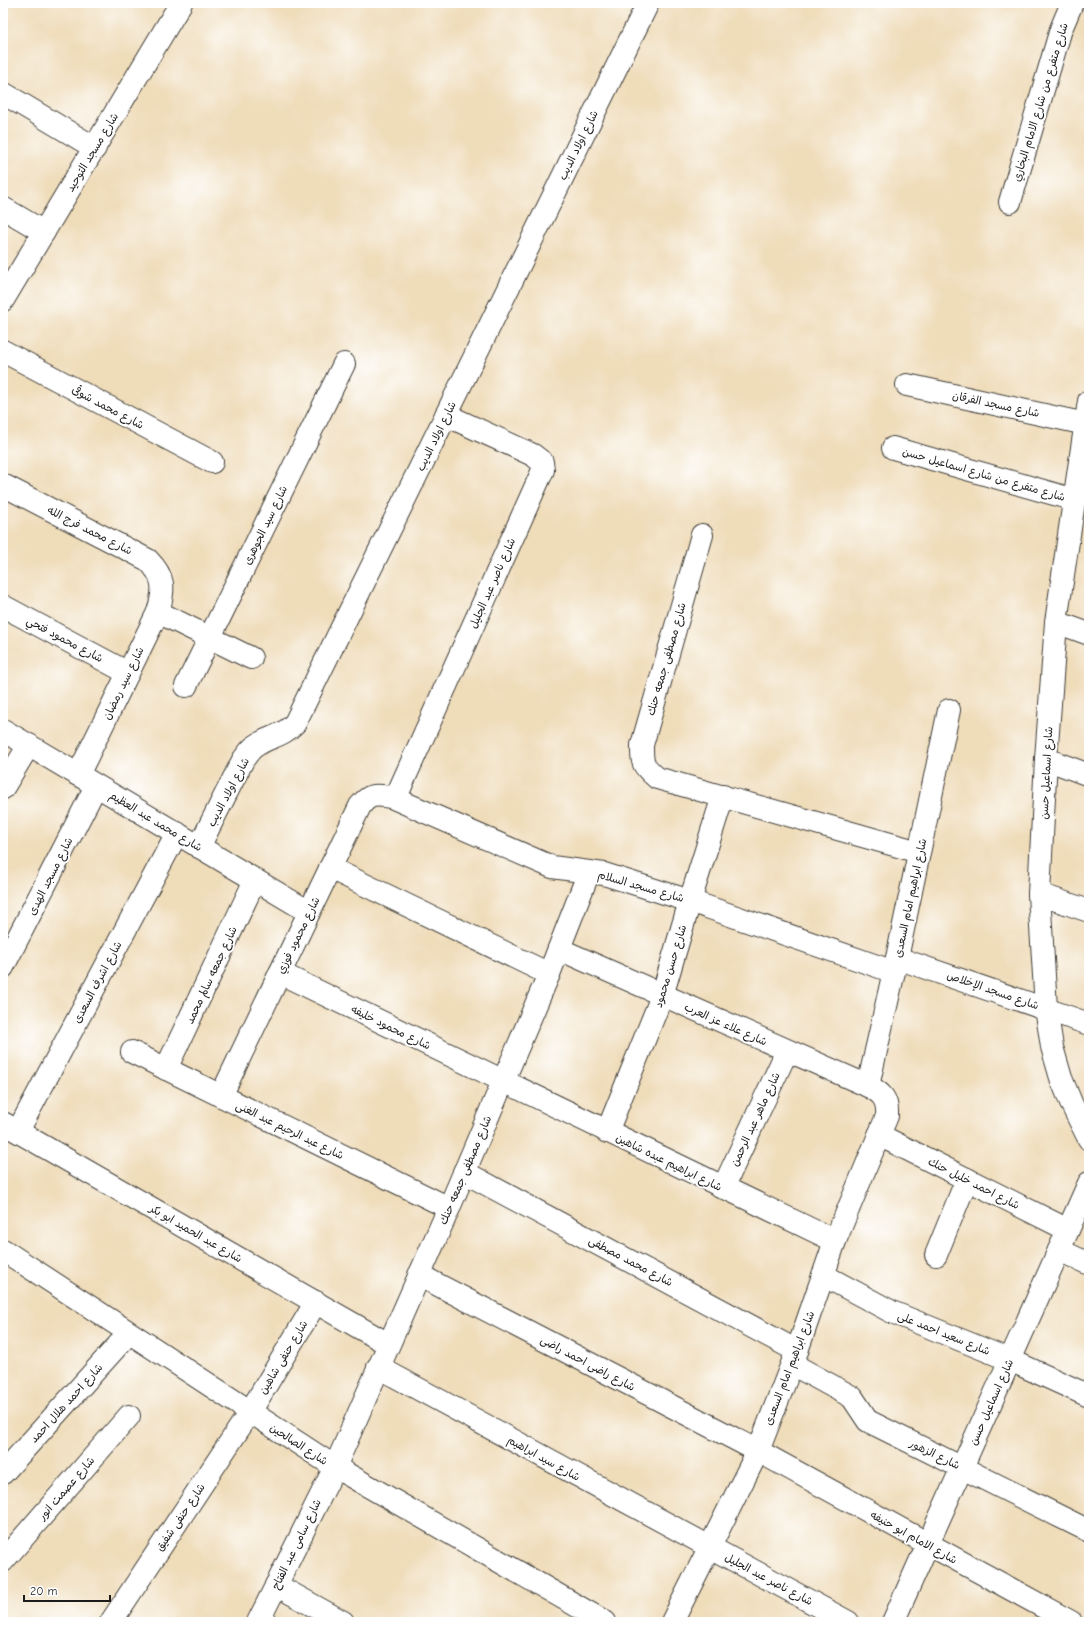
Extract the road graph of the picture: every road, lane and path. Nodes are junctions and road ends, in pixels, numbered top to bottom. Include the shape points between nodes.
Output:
1 (181, 3) edge
2 (648, 3) edge
3 (1072, 3) edge
4 (3, 93) edge
5 (95, 148) junction
6 (1010, 202) dead end
7 (3, 208) edge
8 (44, 232) junction
9 (3, 300) edge
10 (3, 351) edge
11 (344, 364) dead end
12 (907, 385) dead end
13 (1089, 401) edge
14 (446, 415) junction
15 (1086, 424) junction
16 (893, 448) dead end
17 (1086, 453) edge
18 (212, 462) dead end
19 (3, 485) edge
20 (1079, 509) edge
21 (702, 535) dead end
22 (163, 588) joint
23 (3, 606) edge
24 (158, 612) junction
25 (1056, 622) junction
26 (1089, 634) edge
27 (210, 638) junction
28 (251, 658) dead end
29 (128, 673) junction
30 (186, 686) dead end
31 (949, 710) dead end
32 (3, 730) edge
33 (29, 745) junction
34 (1046, 759) junction
35 (1089, 774) edge
36 (87, 780) junction
37 (3, 788) edge
38 (723, 796) junction
39 (391, 797) junction
40 (177, 834) junction
41 (199, 847) junction
42 (919, 852) junction
43 (330, 868) junction
44 (589, 872) junction
45 (255, 880) junction
46 (1039, 894) junction
47 (690, 901) junction
48 (1089, 911) edge
49 (309, 912) junction
50 (559, 949) junction
51 (896, 965) junction
52 (3, 967) edge
53 (280, 973) junction
54 (549, 974) junction
55 (662, 996) junction
56 (1046, 1008) junction
57 (1089, 1024) edge
58 (787, 1051) junction
59 (132, 1052) dead end
60 (166, 1069) junction
61 (503, 1082) junction
62 (868, 1086) junction
63 (221, 1096) junction
64 (887, 1106) joint
65 (10, 1127) edge
66 (606, 1132) junction
67 (879, 1135) junction
68 (1089, 1139) edge
69 (464, 1172) junction
70 (967, 1179) junction
71 (1089, 1183) edge
72 (723, 1188) junction
73 (449, 1208) junction
74 (1068, 1230) junction
75 (835, 1242) junction
76 (1060, 1250) junction
77 (936, 1255) dead end
78 (7, 1260) edge
79 (1089, 1264) edge
80 (419, 1275) junction
81 (823, 1275) junction
82 (316, 1302) junction
83 (129, 1333) junction
84 (388, 1344) junction
85 (794, 1358) junction
86 (1010, 1360) junction
87 (378, 1367) junction
88 (1089, 1396) edge
89 (250, 1412) junction
90 (129, 1416) dead end
91 (758, 1452) junction
92 (335, 1467) junction
93 (962, 1467) junction
94 (3, 1473) edge
95 (1089, 1530) edge
96 (928, 1544) junction
97 (710, 1548) junction
98 (3, 1561) edge
99 (276, 1585) junction
100 (111, 1622) edge
101 (258, 1622) edge
102 (344, 1622) edge
103 (605, 1622) edge
104 (672, 1622) edge
105 (848, 1622) edge
106 (893, 1622) edge
107 (1071, 1622) edge

1 - 5 street, شارع مسجد التوحيد
2 - 14 street, شارع اولاد الديب
3 - 6 street, شارع متفرع من شارع الامام البخاري via 1061,29
4 - 5 street
5 - 8 street, شارع مسجد التوحيد
7 - 8 street
8 - 9 street, شارع مسجد التوحيد
10 - 18 street, شارع محمد شوقى
11 - 27 street, شارع سيد الجوهرى
12 - 15 street, شارع مسجد الفرقان
13 - 15 street, شارع اسماعيل حسن
14 - 39 street, شارع ناصر عبد الجليل via 533,455 542,462 543,470 398,793
14 - 41 street, شارع اولاد الديب via 295,722 287,731 252,748 243,760
15 - 17 street, شارع اسماعيل حسن
16 - 20 street, شارع متفرع من شارع اسماعيل حسن
17 - 20 street, شارع اسماعيل حسن
19 - 22 street, شارع محمد فرج الله via 148,560 158,570
20 - 25 street, شارع اسماعيل حسن
21 - 38 street, شارع مصطفى جمعه حنك via 642,745 642,759 644,767 657,778
22 - 24 street, شارع سيد رمضان
23 - 29 street, شارع محمود فتحي
24 - 27 street
24 - 29 street, شارع سيد رمضان
25 - 26 street
25 - 34 street, شارع اسماعيل حسن
27 - 28 street
27 - 30 street, شارع سيد الجوهرى
29 - 36 street, شارع سيد رمضان
31 - 42 street, شارع ابراهيم امام السعدى
32 - 33 street, شارع محمد عبد العظيم
33 - 36 street, شارع محمد عبد العظيم
33 - 37 street
34 - 35 street
34 - 46 street, شارع اسماعيل حسن
36 - 40 street, شارع محمد عبد العظيم
36 - 52 street, شارع مسجد الهدى
38 - 42 street
38 - 47 street, شارع حسن محمود
39 - 43 street, شارع محمود فوزي via 374,795 366,798
39 - 44 street, شارع مسجد السلام via 552,867
40 - 41 street, شارع محمد عبد العظيم
40 - 65 street, شارع اشرف السعدى
41 - 45 street, شارع محمد عبد العظيم
42 - 51 street, شارع ابراهيم امام السعدى
43 - 49 street, شارع محمود فوزي
43 - 54 street
44 - 47 street, شارع مسجد السلام via 604,874
44 - 50 street, شارع مصطفى جمعه حنك
45 - 49 street, شارع محمد عبد العظيم
45 - 60 street, شارع جمعه سالم محمد
46 - 48 street
46 - 56 street, شارع اسماعيل حسن
47 - 51 street, شارع مسجد السلام
47 - 55 street, شارع حسن محمود
49 - 53 street, شارع محمود فوزي
50 - 54 street, شارع مصطفى جمعه حنك
50 - 55 street, شارع علاء عز العرب
51 - 56 street, شارع مسجد الإخلاص
51 - 62 street, شارع ابراهيم امام السعدى
53 - 61 street, شارع محمود خليفه
53 - 63 street, شارع محمود فوزي
54 - 61 street, شارع مصطفى جمعه حنك
55 - 58 street, شارع علاء عز العرب
55 - 66 street, شارع حسن محمود
56 - 57 street, شارع مسجد الإخلاص
56 - 68 street, شارع اسماعيل حسن via 1052,1047 1061,1078
58 - 62 street, شارع علاء عز العرب
58 - 72 street, شارع ماهر عبد الرحمن
59 - 60 street, شارع عبد الرحيم عبد الغنى
60 - 63 street, شارع عبد الرحيم عبد الغنى
61 - 66 street, شارع ابراهيم عبده شاهين
61 - 69 street, شارع مصطفى جمعه حنك
62 - 64 street, شارع علاء عز العرب via 877,1091
63 - 73 street, شارع عبد الرحيم عبد الغنى
64 - 67 street, شارع ابراهيم امام السعدى via 887,1116
65 - 82 street, شارع عبد الحميد ابو بكر
66 - 72 street, شارع ابراهيم عبده شاهين
67 - 70 street, شارع احمد خليل حنك
67 - 75 street, شارع ابراهيم امام السعدى
69 - 73 street, شارع مصطفى جمعه حنك
69 - 85 street, شارع محمد مصطفى
70 - 74 street, شارع احمد خليل حنك
70 - 77 street
71 - 74 street, شارع اسماعيل حسن
72 - 75 street, شارع ابراهيم عبده شاهين
73 - 80 street, شارع مصطفى جمعه حنك
74 - 76 street, شارع اسماعيل حسن
75 - 81 street, شارع ابراهيم امام السعدى
76 - 79 street
76 - 86 street, شارع اسماعيل حسن
78 - 83 street, شارع الصالحين
80 - 84 street, شارع مصطفى جمعه حنك
80 - 91 street, شارع راضى احمد راضى
81 - 85 street, شارع ابراهيم امام السعدى
81 - 86 street, شارع سعيد احمد على via 892,1312
82 - 84 street, شارع عبد الحميد ابو بكر
82 - 89 street, شارع حنفى شاهين
83 - 89 street, شارع الصالحين
83 - 94 street, شارع احمد هلال احمد
84 - 87 street, شارع مصطفى جمعه حنك
85 - 91 street, شارع ابراهيم امام السعدى
85 - 93 street, شارع الزهور via 852,1397 868,1421
86 - 88 street, شارع سعيد احمد على
86 - 93 street, شارع اسماعيل حسن
87 - 92 street, شارع مصطفى جمعه حنك
87 - 97 street, شارع سيد ابراهيم
89 - 92 street, شارع الصالحين
89 - 100 street, شارع حنفى شفيق
90 - 98 street, شارع عصمت انور
91 - 96 street, شارع الامام ابو حنيفه
91 - 97 street, شارع ابراهيم امام السعدى
92 - 99 street, شارع سامى عبد الفتاح
92 - 103 street, شارع الصالحين
93 - 95 street, شارع الزهور
93 - 96 street, شارع اسماعيل حسن
96 - 106 street, شارع اسماعيل حسن
96 - 107 street, شارع الامام ابو حنيفه
97 - 104 street, شارع ابراهيم امام السعدى
97 - 105 street, شارع ناصر عبد الجليل
99 - 101 street, شارع سامى عبد الفتاح
99 - 102 street

